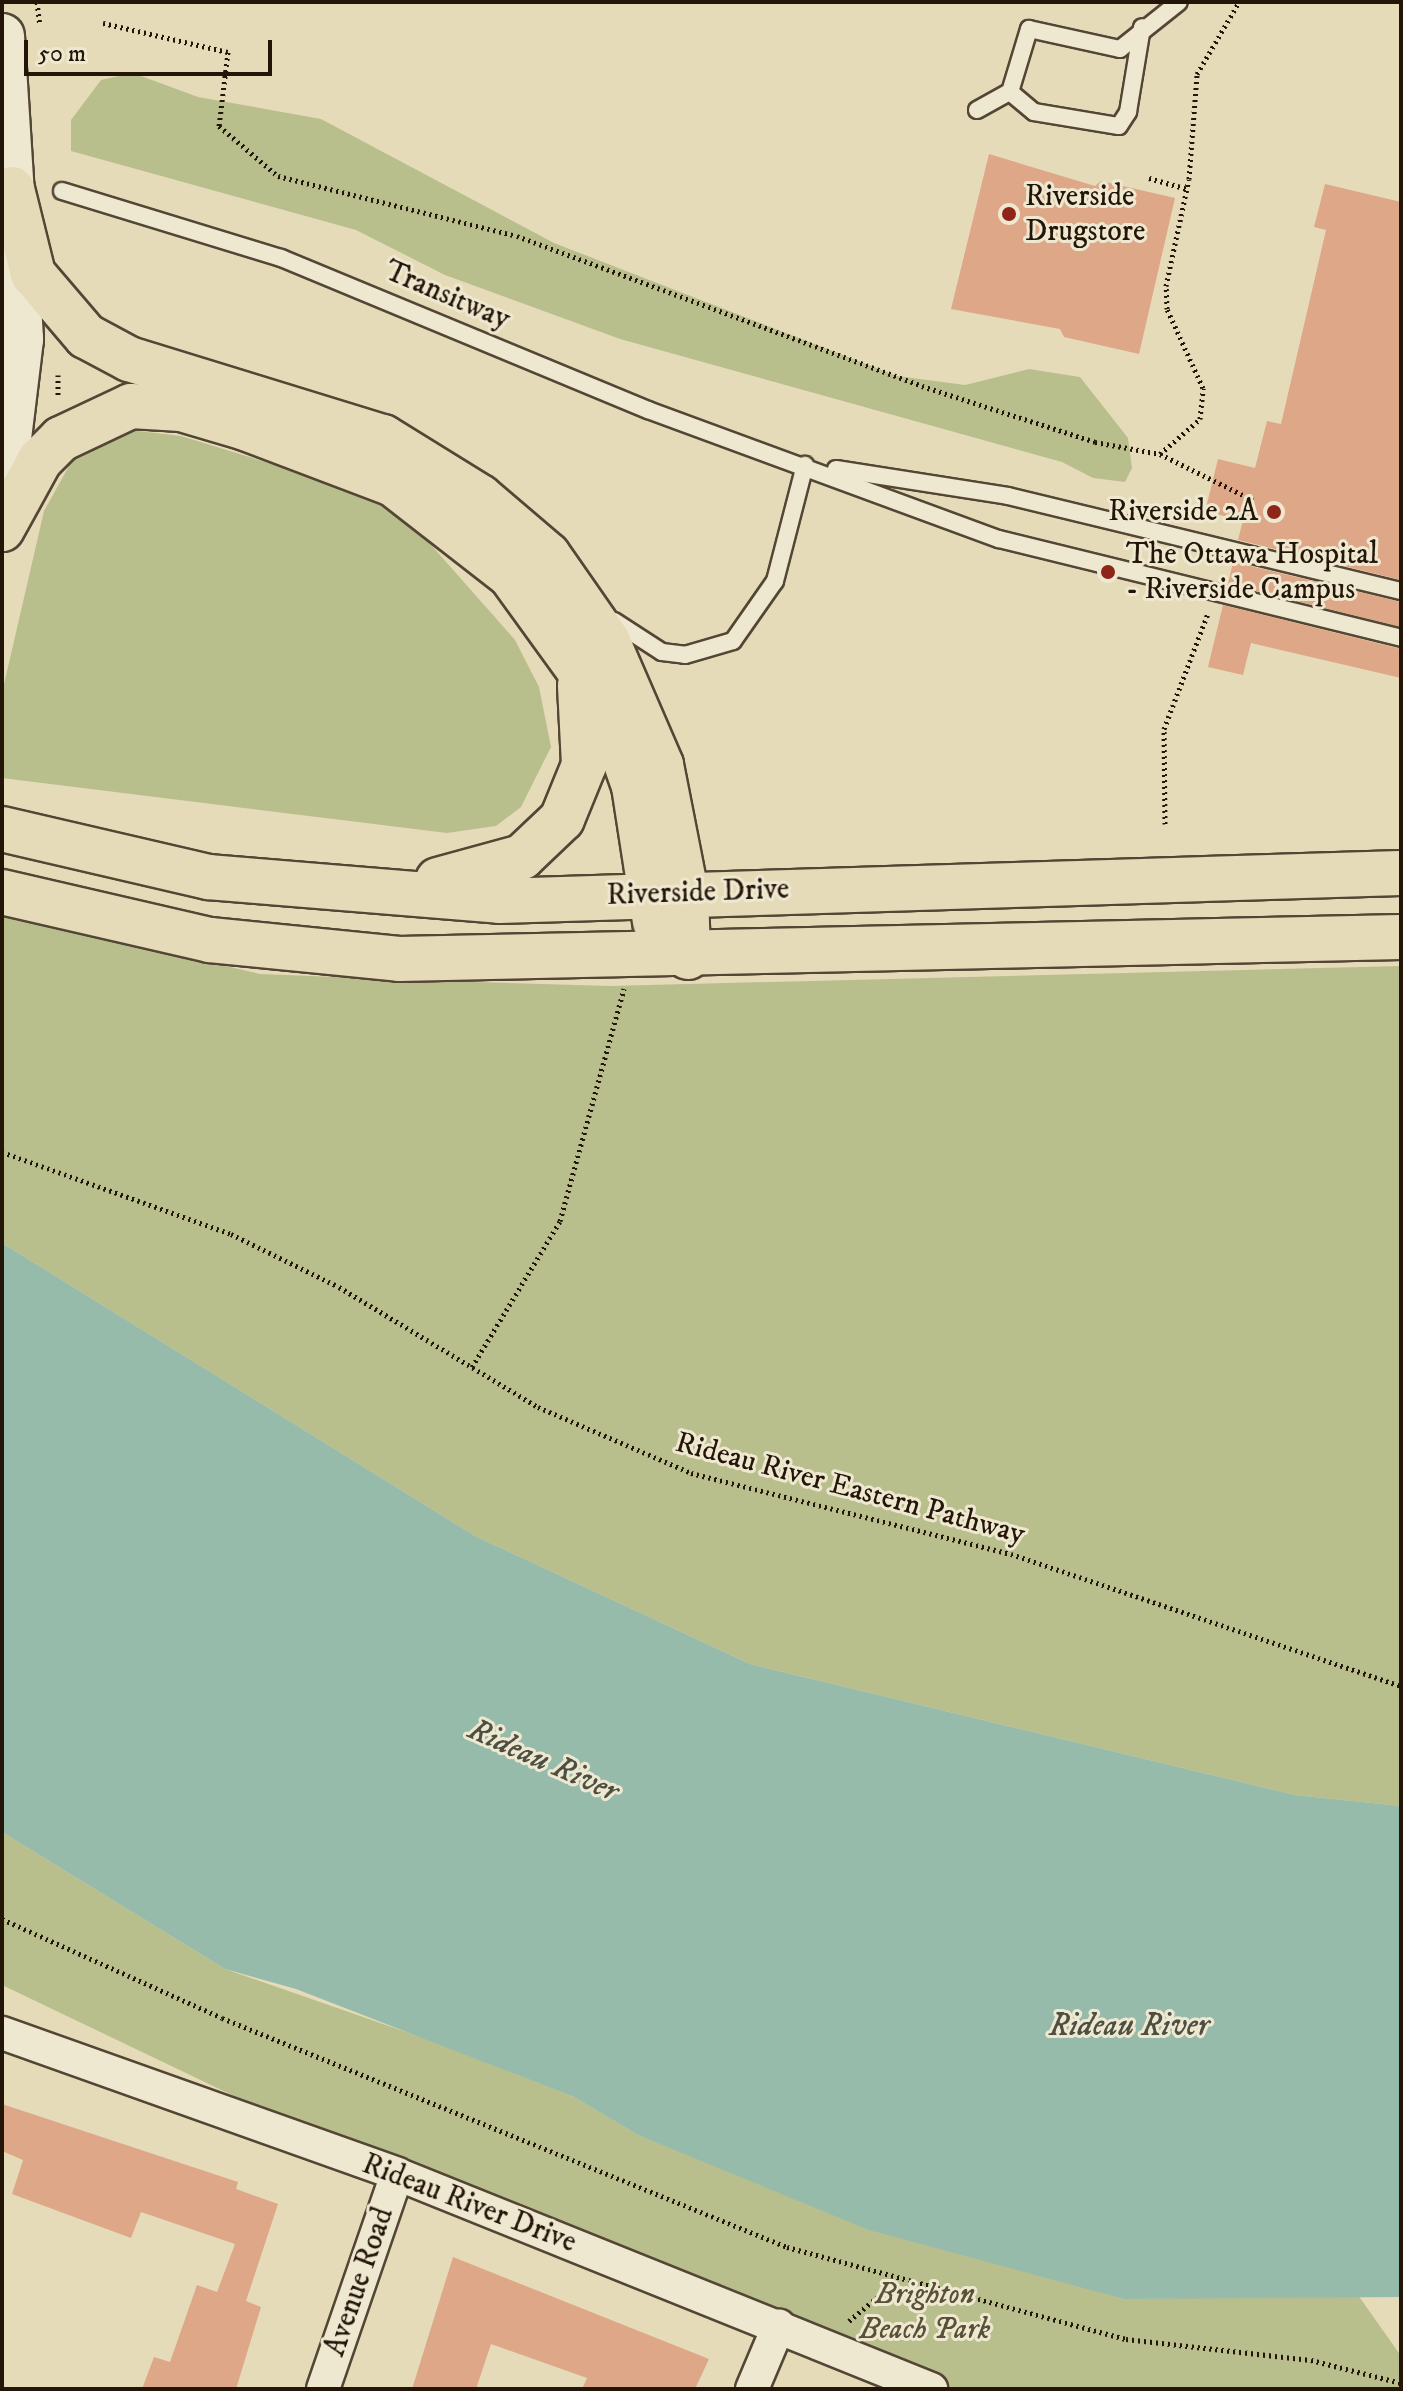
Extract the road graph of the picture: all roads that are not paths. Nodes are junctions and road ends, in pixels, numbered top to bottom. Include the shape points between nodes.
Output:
1 (1179, 2) edge
2 (1142, 27) junction
3 (2, 36) edge
4 (1010, 92) junction
5 (977, 110) dead end
6 (12, 189) junction
7 (62, 191) dead end
8 (805, 465) junction
9 (2, 497) edge
10 (2, 529) edge
11 (578, 591) junction
12 (1401, 591) edge
13 (1401, 638) edge
14 (571, 655) junction
15 (2, 829) edge
16 (1401, 873) edge
17 (2, 892) edge
18 (670, 893) junction
19 (367, 894) junction
20 (1401, 937) edge
21 (672, 957) junction
22 (2, 2033) edge
23 (397, 2174) junction
24 (779, 2325) junction
25 (323, 2389) edge
26 (752, 2389) edge
27 (931, 2389) edge

1 - 2 lane
2 - 4 lane via 1120,49 1029,29
2 - 4 lane via 1128,112 1119,126 1034,112
3 - 6 main road
4 - 5 lane
6 - 9 main road via 21,339
6 - 11 main road via 33,274 86,336 129,359 383,437 514,523
7 - 8 lane, Transitway via 281,258 648,410
8 - 11 lane via 775,581 733,641 685,655 662,652 639,642
8 - 12 lane, Transitway via 1016,498
8 - 13 lane, Transitway via 999,539
10 - 14 main road via 40,460 73,429 131,406 181,409 339,458 393,484 511,576
11 - 18 main road via 646,724 671,801
14 - 18 main road via 620,740
14 - 19 main road via 587,735 576,795 562,819 498,869
15 - 19 main road, Riverside Drive via 208,877
16 - 18 main road, Riverside Drive
17 - 21 main road, Riverside Drive via 279,950 455,960
18 - 19 main road, Riverside Drive via 499,901
18 - 21 main road
20 - 21 main road, Riverside Drive
22 - 23 street, Rideau River Drive
23 - 24 street, Rideau River Drive
23 - 25 street, Avenue Road
24 - 26 street
24 - 27 street, Rideau River Drive

